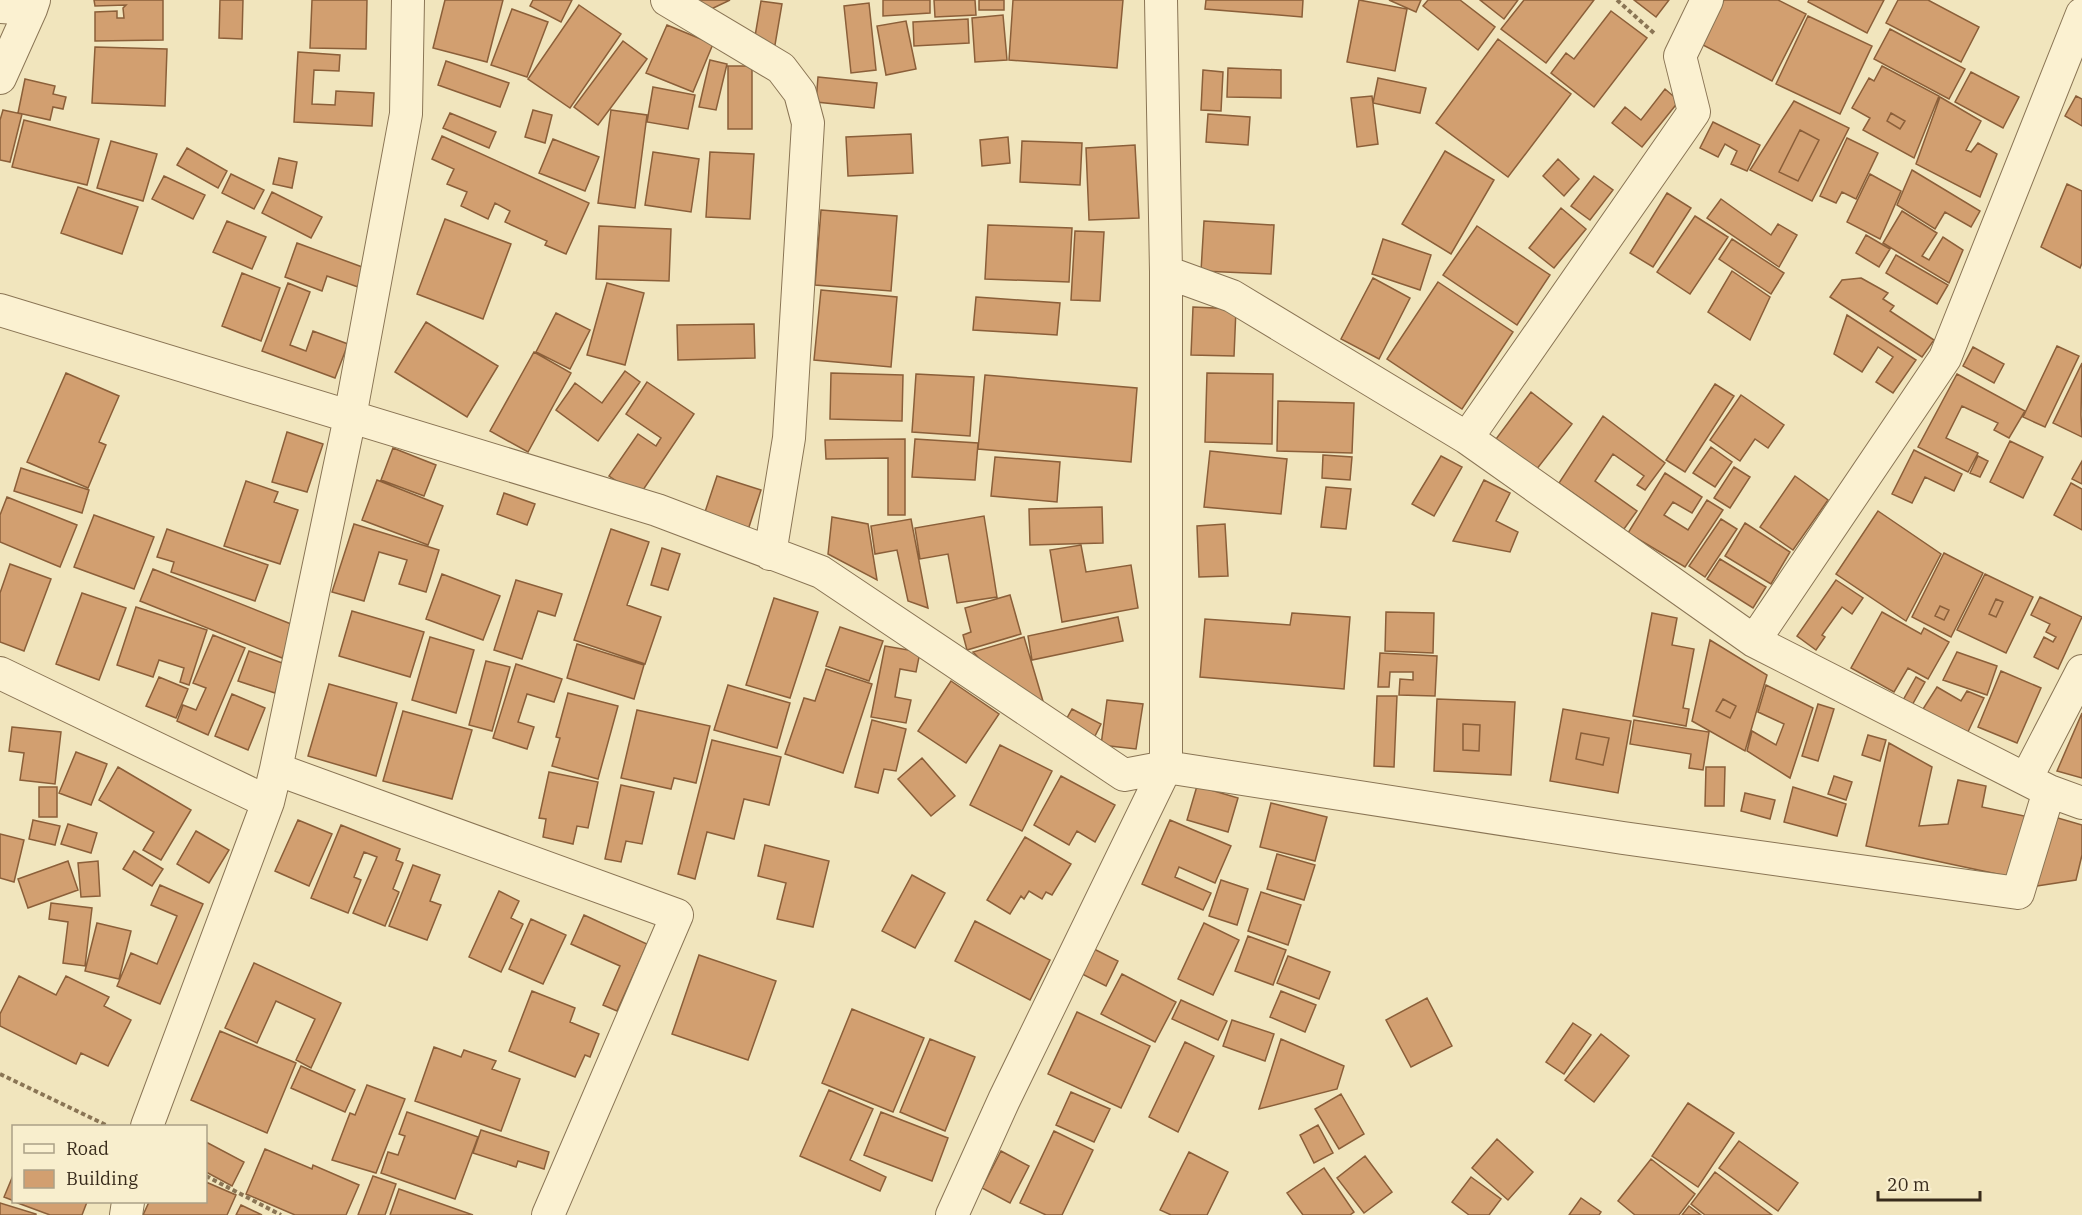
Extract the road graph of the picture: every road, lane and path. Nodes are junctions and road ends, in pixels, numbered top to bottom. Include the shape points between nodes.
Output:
1 (408, 0) edge
2 (667, 0) edge
3 (1161, 0) edge
4 (1617, 0) edge
5 (1707, 0) edge
6 (33, 4) edge
7 (0, 7) edge
8 (2082, 14) edge
9 (1680, 56) junction
10 (0, 78) edge
11 (1166, 272) junction
12 (0, 310) edge
13 (350, 417) junction
14 (1467, 438) junction
15 (770, 554) junction
16 (1754, 641) junction
17 (2082, 671) edge
18 (0, 673) edge
19 (1166, 768) junction
20 (276, 769) junction
21 (2038, 785) junction
22 (268, 802) junction
23 (2082, 803) edge
24 (0, 1074) edge
25 (106, 1125) edge
26 (147, 1125) edge
27 (207, 1177) edge
28 (281, 1215) edge
29 (548, 1215) edge
30 (952, 1215) edge

1 - 13 street via 406,114
2 - 15 street via 781,68 800,93 808,123 789,438
3 - 11 street
4 - 9 path
5 - 9 street
6 - 7 street
6 - 10 street
8 - 16 street via 1945,358
9 - 14 street via 1694,112
11 - 14 street via 1232,297
11 - 19 street
12 - 13 street
13 - 15 street via 657,510
13 - 20 street
14 - 16 street
15 - 19 street via 821,572 1124,775
16 - 21 street
17 - 21 street
18 - 22 street
19 - 21 street via 2018,893
19 - 30 street
20 - 22 street
20 - 29 street via 677,915
21 - 23 street
22 - 26 street
24 - 25 path
27 - 28 path

